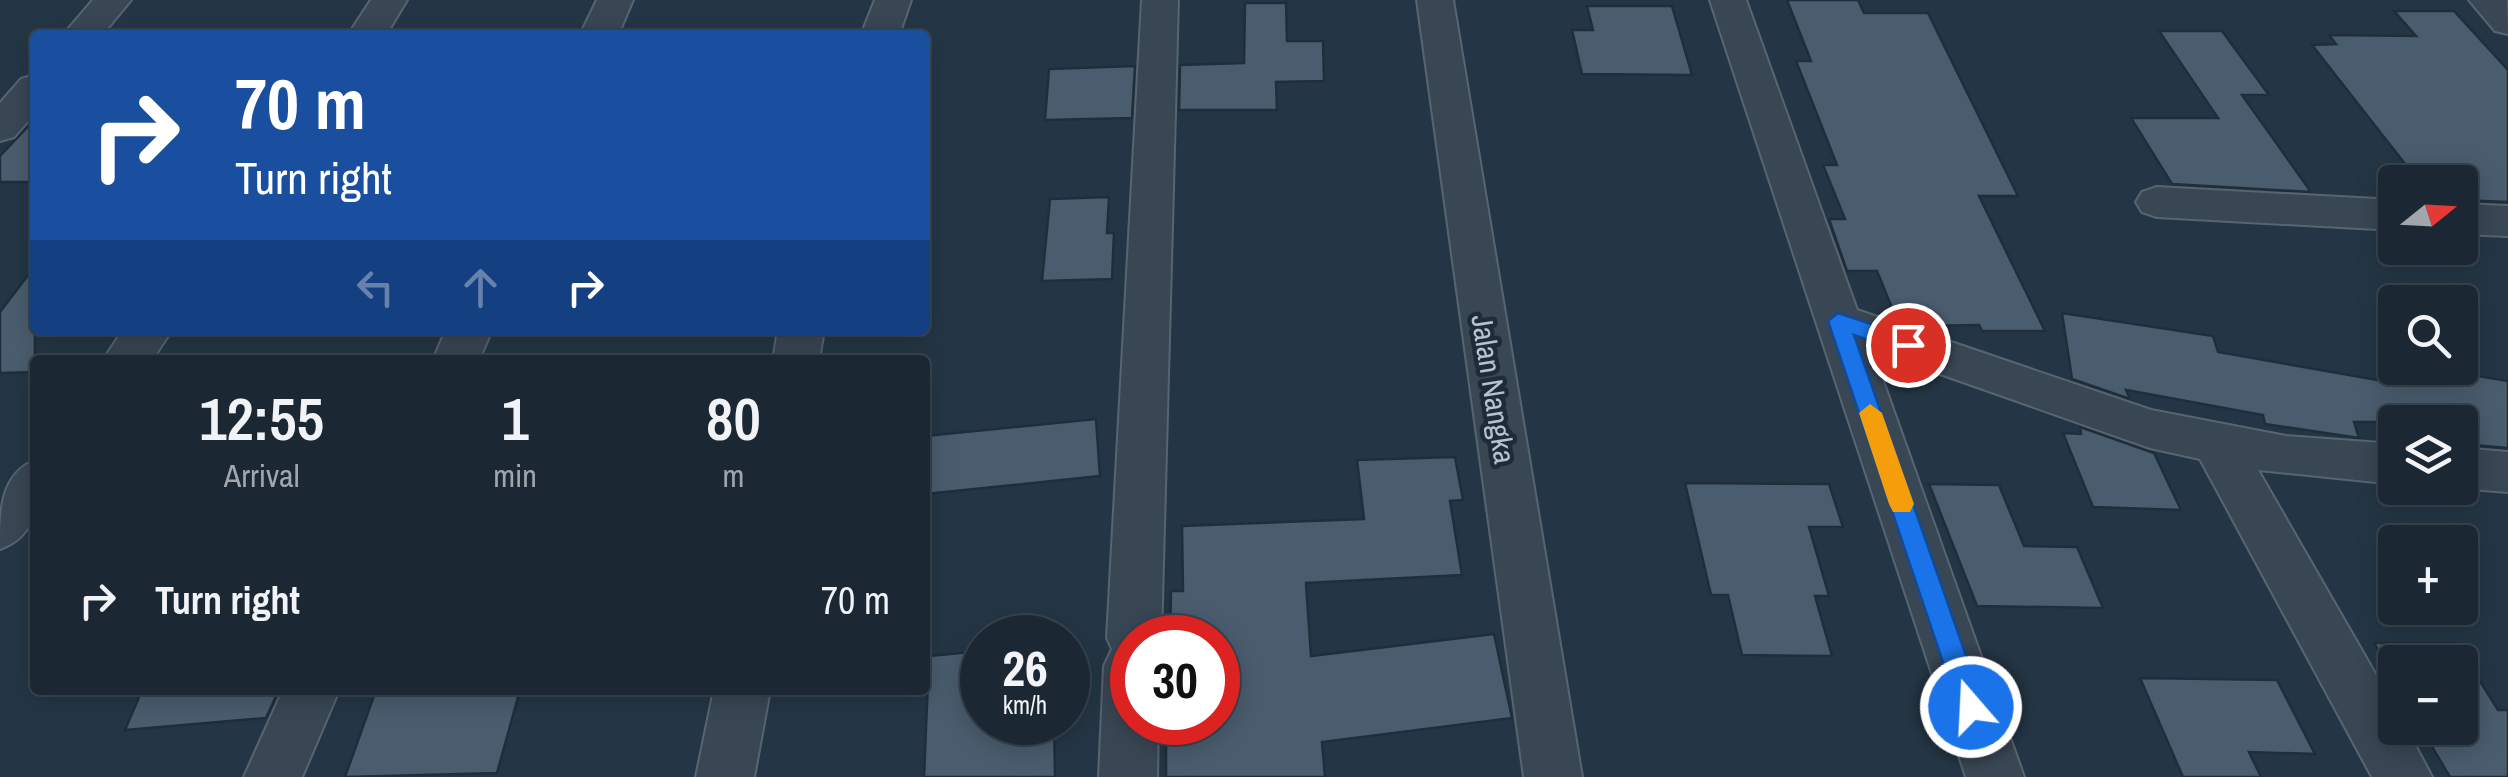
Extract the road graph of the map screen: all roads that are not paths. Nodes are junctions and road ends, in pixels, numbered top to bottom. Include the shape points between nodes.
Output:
1 (114, 0) edge
2 (389, 0) edge
3 (614, 0) edge
4 (893, 0) edge
5 (1160, 0) edge
6 (1435, 0) edge
7 (1728, 0) edge
8 (2487, 0) edge
9 (2508, 23) edge
10 (87, 30) edge
11 (370, 30) edge
12 (601, 30) edge
13 (882, 30) edge
14 (30, 94) edge
15 (0, 128) edge
16 (2157, 202) dead end
17 (2378, 214) edge
18 (2478, 219) edge
19 (2508, 221) edge
20 (1838, 321) junction
21 (145, 335) edge
22 (130, 355) edge
23 (2216, 442) junction
24 (2378, 463) edge
25 (2478, 470) edge
26 (2508, 472) edge
27 (30, 488) edge
28 (0, 527) edge
29 (1135, 615) edge
30 (309, 695) edge
31 (741, 695) edge
32 (1129, 745) edge
33 (273, 777) edge
34 (725, 777) edge
35 (1128, 777) edge
36 (1553, 777) edge
37 (1995, 777) edge
38 (2404, 777) edge

1 - 10 street
2 - 11 street
3 - 12 street
4 - 13 street
5 - 29 street
6 - 36 street, Jalan Nangka
7 - 20 street
8 - 9 street
14 - 15 street
16 - 17 street
18 - 19 street
20 - 23 street via 2150,429
20 - 37 street
21 - 22 street
23 - 24 street
23 - 38 street
25 - 26 street
27 - 28 street
30 - 33 street
31 - 34 street
32 - 35 street

